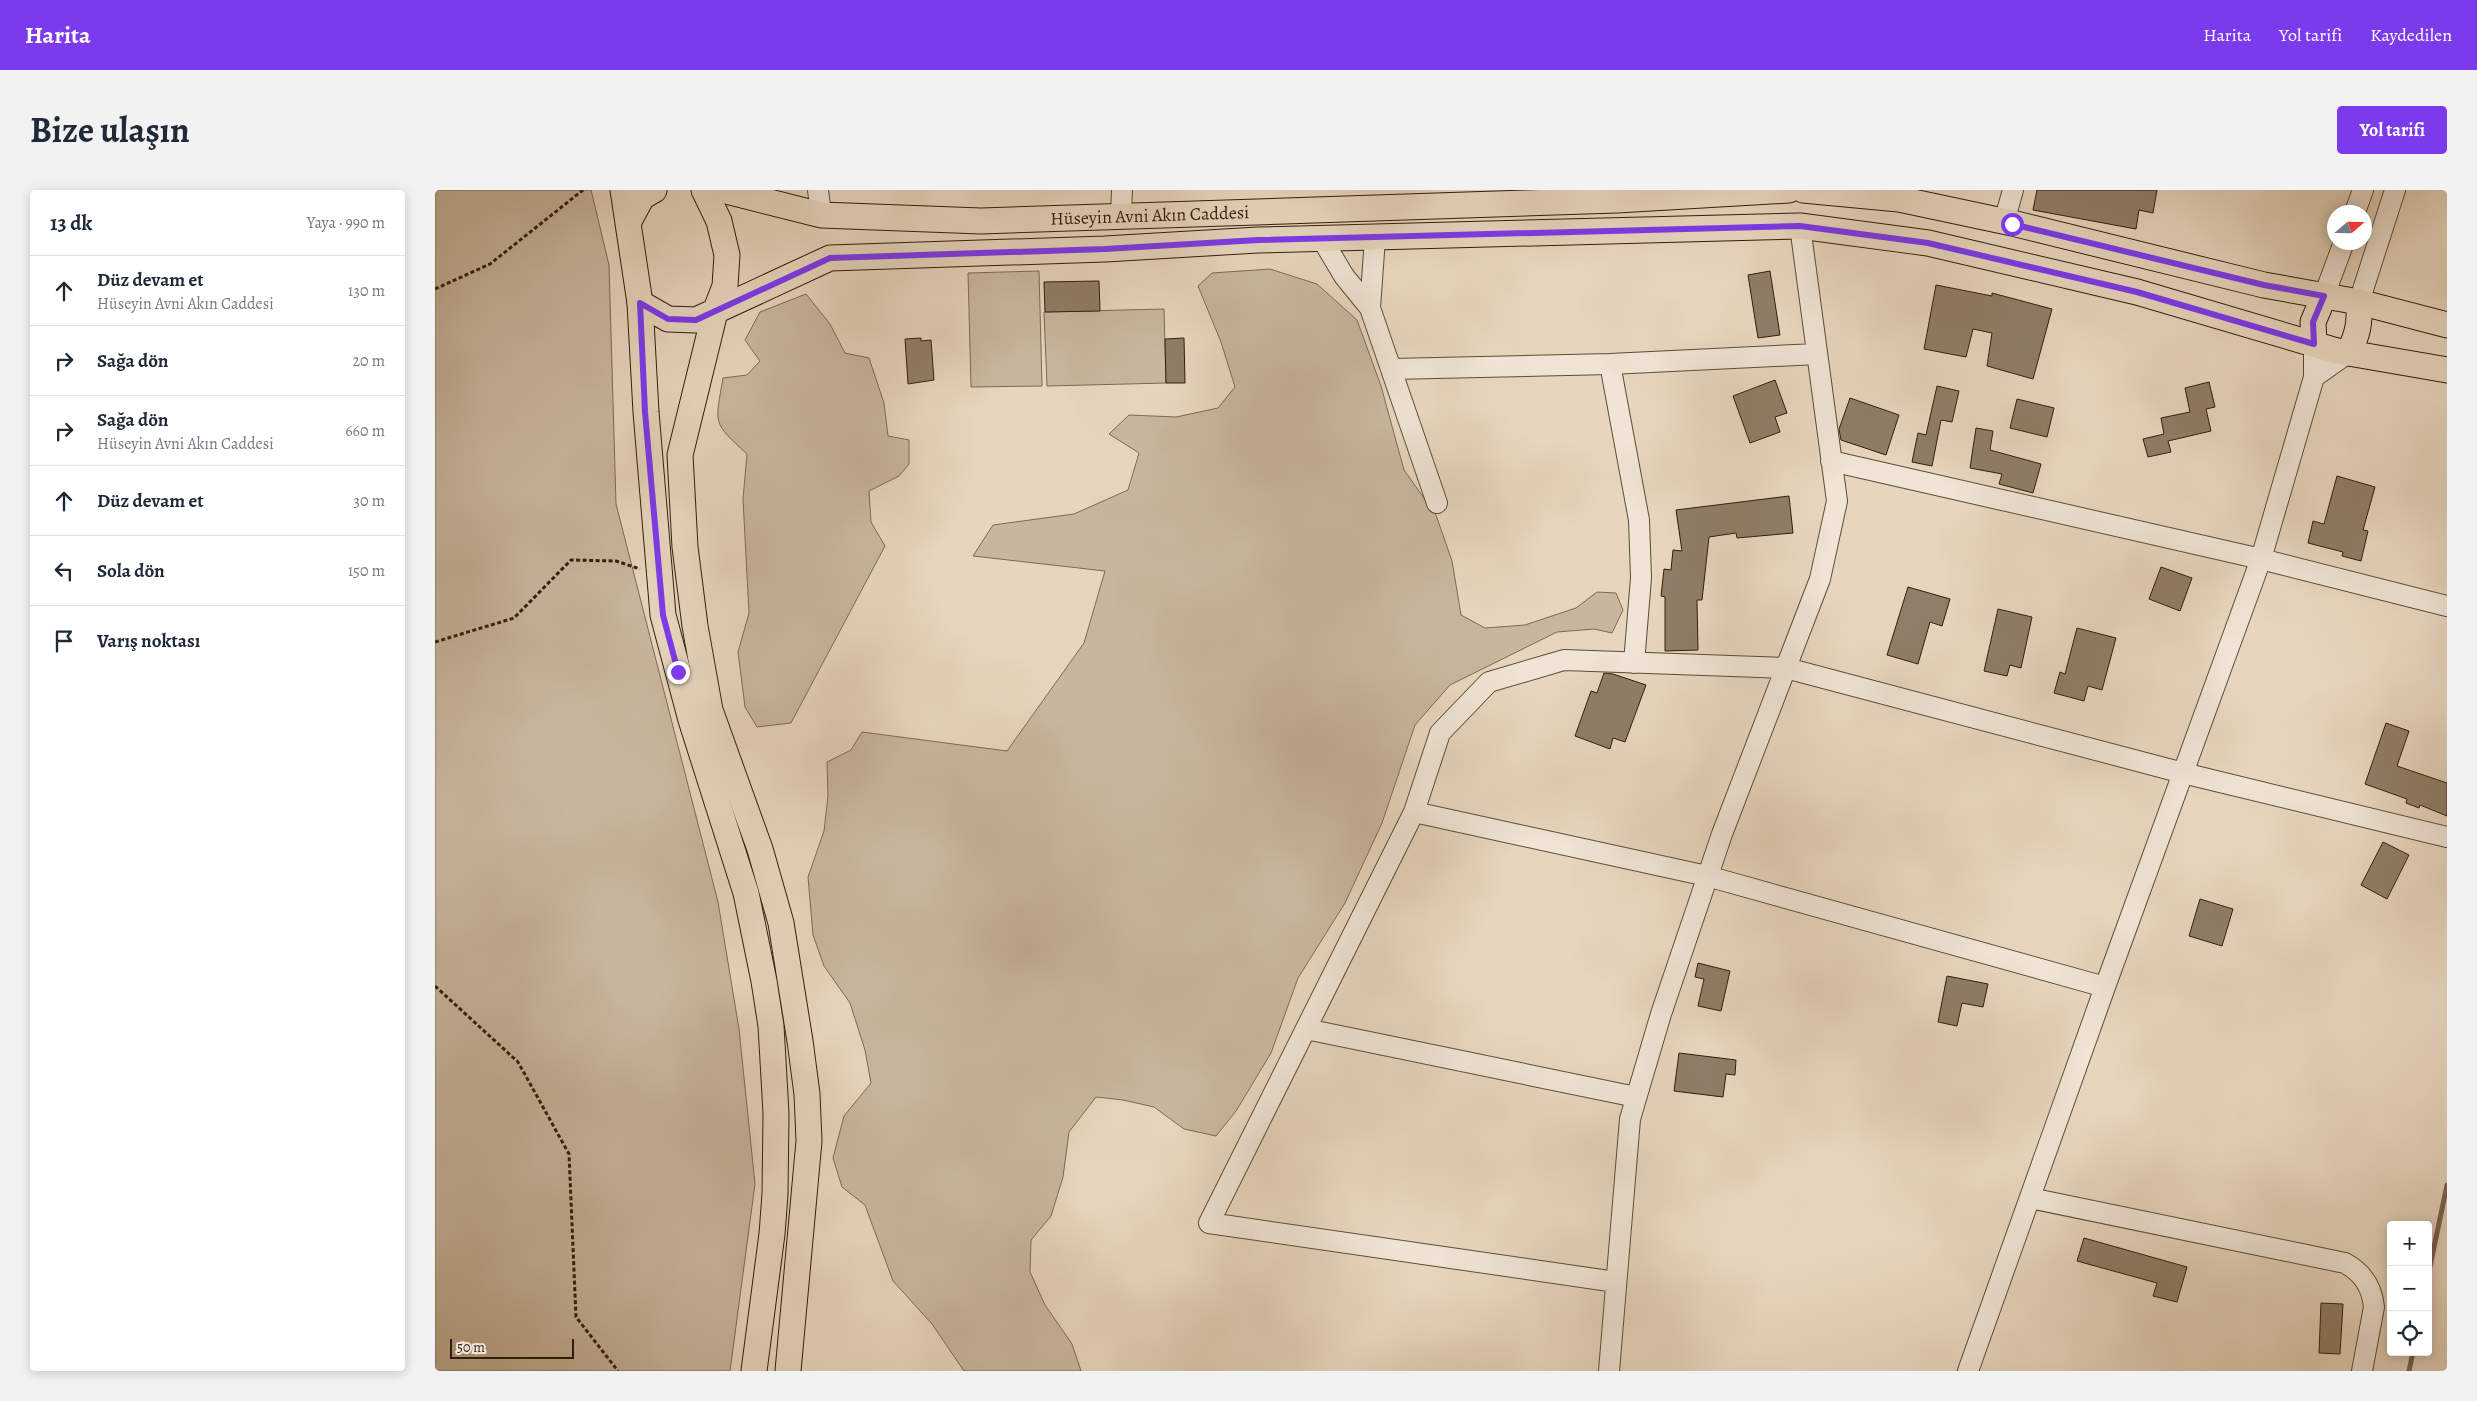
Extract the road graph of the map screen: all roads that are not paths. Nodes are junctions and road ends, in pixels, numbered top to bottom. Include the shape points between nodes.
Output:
1 (623, 190) edge
2 (654, 190) edge
3 (704, 190) edge
4 (723, 190) edge
5 (818, 190) edge
6 (1122, 190) edge
7 (1789, 190) edge
8 (1803, 190) edge
9 (2013, 190) edge
10 (2363, 190) edge
11 (2395, 190) edge
12 (1489, 197) edge
13 (2358, 205) edge
14 (821, 215) junction
15 (1121, 216) junction
16 (629, 221) junction
17 (2004, 222) junction
18 (1800, 226) junction
19 (1375, 238) junction
20 (1322, 239) junction
21 (2341, 250) edge
22 (2324, 296) junction
23 (2359, 302) junction
24 (640, 303) junction
25 (1370, 308) junction
26 (715, 312) junction
27 (2447, 325) edge
28 (2314, 344) junction
29 (2348, 353) junction
30 (1817, 354) junction
31 (1610, 364) junction
32 (1391, 369) junction
33 (2447, 370) edge
34 (2314, 377) junction
35 (1831, 461) junction
36 (1437, 503) dead end
37 (2261, 559) junction
38 (2447, 606) edge
39 (1634, 663) junction
40 (1786, 668) junction
41 (2183, 773) junction
42 (1414, 812) junction
43 (2447, 837) edge
44 (1707, 876) junction
45 (2105, 987) junction
46 (1306, 1029) junction
47 (1636, 1097) junction
48 (2030, 1198) junction
49 (1616, 1282) junction
50 (754, 1371) edge
51 (788, 1371) edge
52 (1609, 1371) edge
53 (1968, 1371) edge
54 (2363, 1371) edge

1 - 16 main road
2 - 16 main road via 642,197
3 - 26 main road via 719,221 727,255 725,286
4 - 14 main road, Hüseyin Avni Akın Caddesi
5 - 14 street
6 - 15 street
7 - 12 main road, Hüseyin Avni Akın Caddesi via 1617,200
8 - 17 main road via 1899,200
9 - 17 street
10 - 13 street
11 - 23 street
12 - 15 main road, Hüseyin Avni Akın Caddesi
14 - 15 main road, Hüseyin Avni Akın Caddesi via 981,221
16 - 24 main road
17 - 22 main road via 2264,285
18 - 19 main road, Hüseyin Avni Akın Caddesi
18 - 28 main road, Hüseyin Avni Akın Caddesi via 1928,243 2137,292
18 - 30 street
19 - 20 main road, Hüseyin Avni Akın Caddesi
19 - 25 street
20 - 25 street via 1344,276
20 - 26 main road, Hüseyin Avni Akın Caddesi via 830,258
21 - 22 street
22 - 23 main road
22 - 28 main road via 2313,322
23 - 27 main road
23 - 29 main road via 2357,337
24 - 26 main road, Hüseyin Avni Akın Caddesi via 668,319 696,320
24 - 50 main road via 645,412 663,615 686,701 746,893 771,1026 776,1114 775,1194
25 - 32 street
26 - 51 main road via 680,455 685,547 710,710 760,849 781,923 807,1094 809,1141
28 - 29 main road, Hüseyin Avni Akın Caddesi
28 - 34 street
29 - 33 main road, Hüseyin Avni Akın Caddesi
29 - 34 street
30 - 31 street
30 - 35 street
31 - 32 street
31 - 39 street via 1639,520 1641,578
32 - 36 street
34 - 37 street
35 - 37 street
35 - 40 street via 1837,501 1820,579
37 - 38 street
37 - 41 street
39 - 40 street
39 - 42 street via 1564,660 1489,682 1440,734
40 - 41 street
40 - 44 street
41 - 43 street
41 - 45 street
42 - 44 street
42 - 46 street
44 - 45 street
44 - 47 street
45 - 48 street
46 - 47 street
46 - 49 street via 1209,1224
47 - 49 street via 1630,1119
48 - 53 street
48 - 54 street via 2345,1262 2360,1273 2373,1298
49 - 52 street

